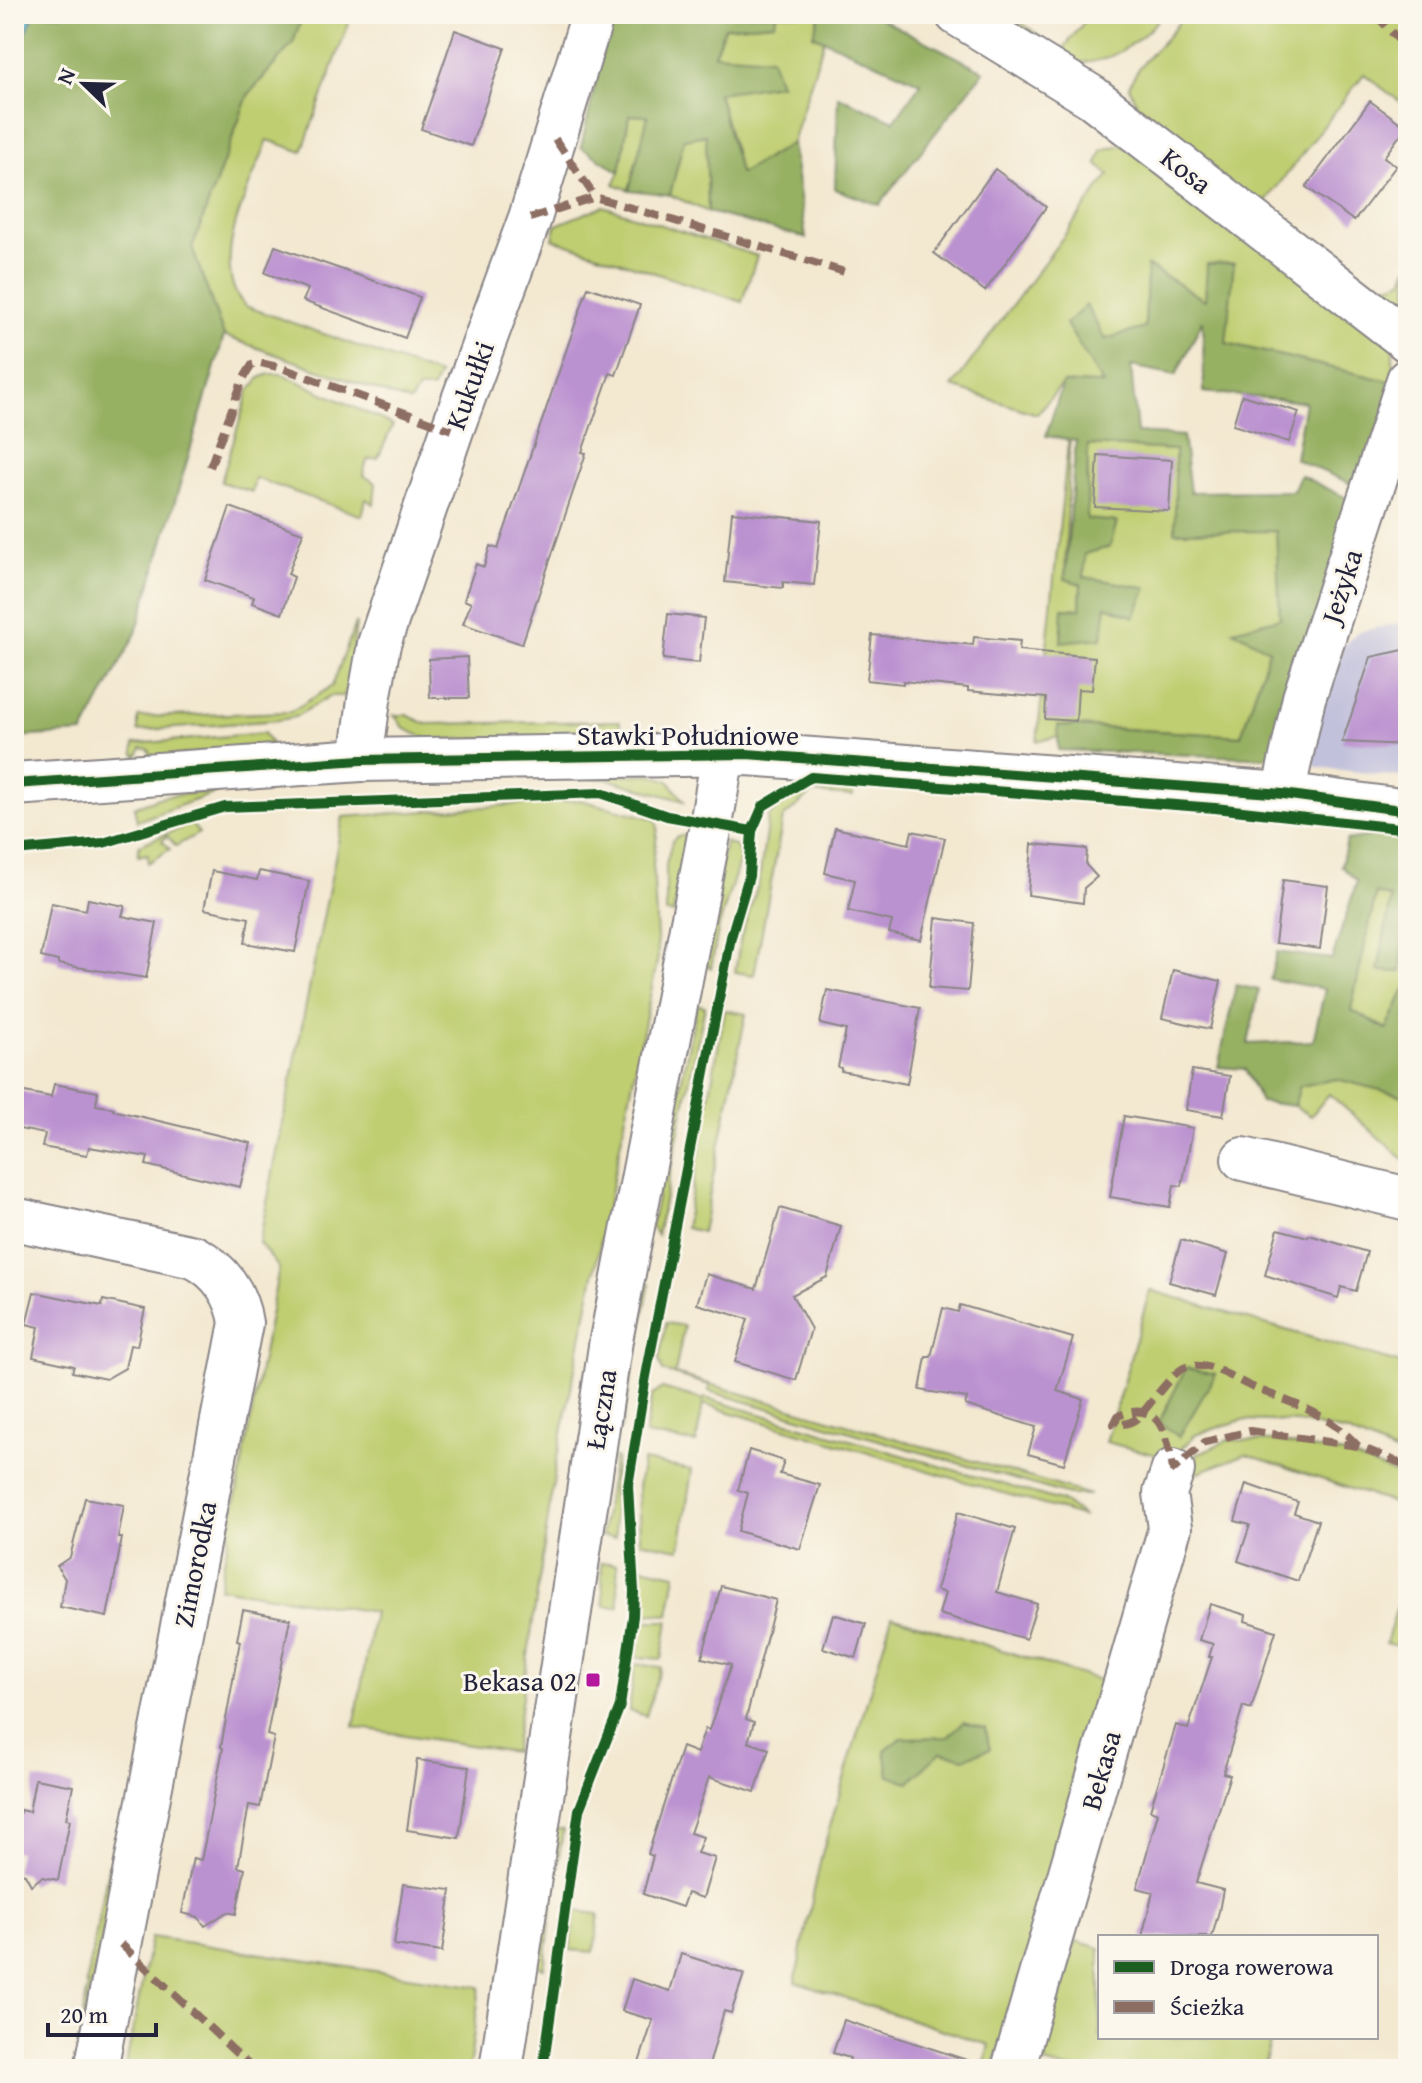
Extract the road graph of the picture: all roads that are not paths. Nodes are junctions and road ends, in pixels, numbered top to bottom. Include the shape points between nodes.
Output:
1 (593, 14) edge
2 (957, 14) edge
3 (1408, 341) edge
4 (1408, 380) edge
5 (723, 754) junction
6 (361, 760) junction
7 (14, 784) edge
8 (1283, 794) junction
9 (1408, 811) edge
10 (1243, 1159) dead end
11 (1408, 1199) edge
12 (14, 1219) edge
13 (1173, 1470) dead end
14 (96, 2069) edge
15 (501, 2069) edge
16 (1013, 2069) edge

1 - 6 street, Kukułki via 530,218 379,644
2 - 3 street, Kosa via 1092,97
4 - 8 street, Jeżyka via 1304,698
5 - 6 street, Stawki Południowe
5 - 8 street, Stawki Południowe
5 - 15 street, Łączna via 611,1340
6 - 7 street, Stawki Południowe
8 - 9 street, Stawki Południowe
10 - 11 street
12 - 14 street, Zimorodka via 194,1257 227,1285 241,1323
13 - 16 street, Bekasa via 1165,1493 1170,1528

